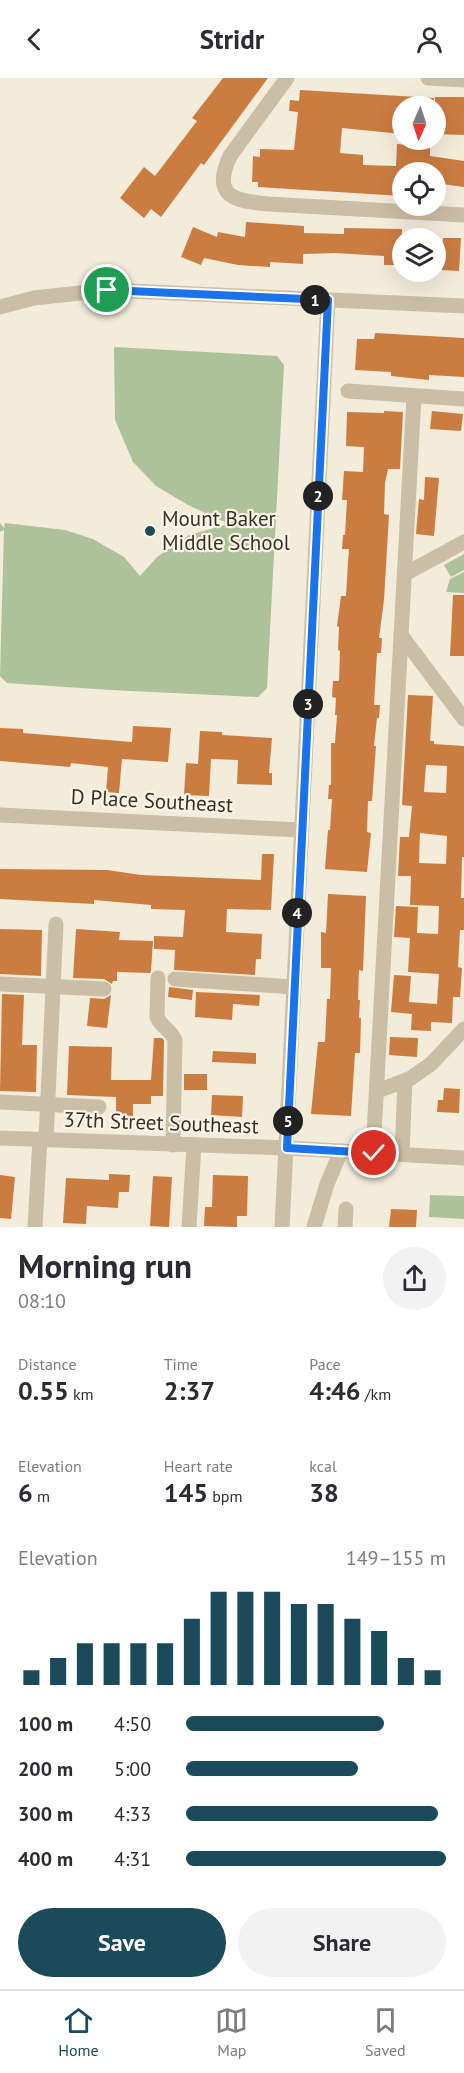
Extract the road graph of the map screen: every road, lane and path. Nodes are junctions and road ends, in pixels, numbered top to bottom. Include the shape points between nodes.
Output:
1 (287, 78) edge
2 (428, 78) edge
3 (464, 80) edge
4 (464, 215) edge
5 (328, 300) junction
6 (464, 306) edge
7 (0, 307) edge
8 (348, 391) dead end
9 (414, 396) junction
10 (464, 399) edge
11 (464, 542) edge
12 (405, 574) junction
13 (401, 635) junction
14 (464, 719) edge
15 (0, 814) edge
16 (301, 830) junction
17 (56, 924) dead end
18 (158, 978) dead end
19 (175, 979) dead end
20 (0, 984) edge
21 (53, 986) junction
22 (294, 987) junction
23 (104, 989) dead end
24 (464, 1029) edge
25 (405, 1081) junction
26 (378, 1091) junction
27 (0, 1102) edge
28 (47, 1104) junction
29 (99, 1107) dead end
30 (0, 1138) edge
31 (43, 1139) junction
32 (173, 1145) junction
33 (194, 1146) junction
34 (287, 1148) junction
35 (341, 1151) junction
36 (374, 1153) junction
37 (402, 1154) junction
38 (464, 1158) edge
39 (346, 1209) dead end
40 (35, 1227) edge
41 (189, 1227) edge
42 (282, 1227) edge
43 (314, 1227) edge
44 (345, 1227) edge

1 - 4 street via 227,162 225,186 232,197 268,204
2 - 3 street
5 - 6 street
5 - 7 street via 107,290 34,297
5 - 16 street
8 - 9 street
9 - 10 street
9 - 12 street
11 - 12 street
12 - 13 street
13 - 14 street
13 - 26 street
15 - 16 street, D Place Southeast
16 - 22 street
17 - 21 street
18 - 32 street via 157,1017 175,1040
19 - 22 street
20 - 21 street
21 - 23 street
21 - 28 street
22 - 34 street
24 - 25 street via 431,1064
25 - 26 street
25 - 37 street
26 - 36 street
27 - 28 street
28 - 29 street
28 - 31 street
30 - 31 street, 37th Street Southeast
31 - 32 street, 37th Street Southeast
31 - 40 street
32 - 33 street, 37th Street Southeast
33 - 34 street, 37th Street Southeast
33 - 41 street
34 - 35 street, 37th Street Southeast
34 - 42 street
35 - 36 street, 37th Street Southeast
35 - 43 street
36 - 37 street, 37th Street Southeast
37 - 38 street, 37th Street Southeast
39 - 44 street

